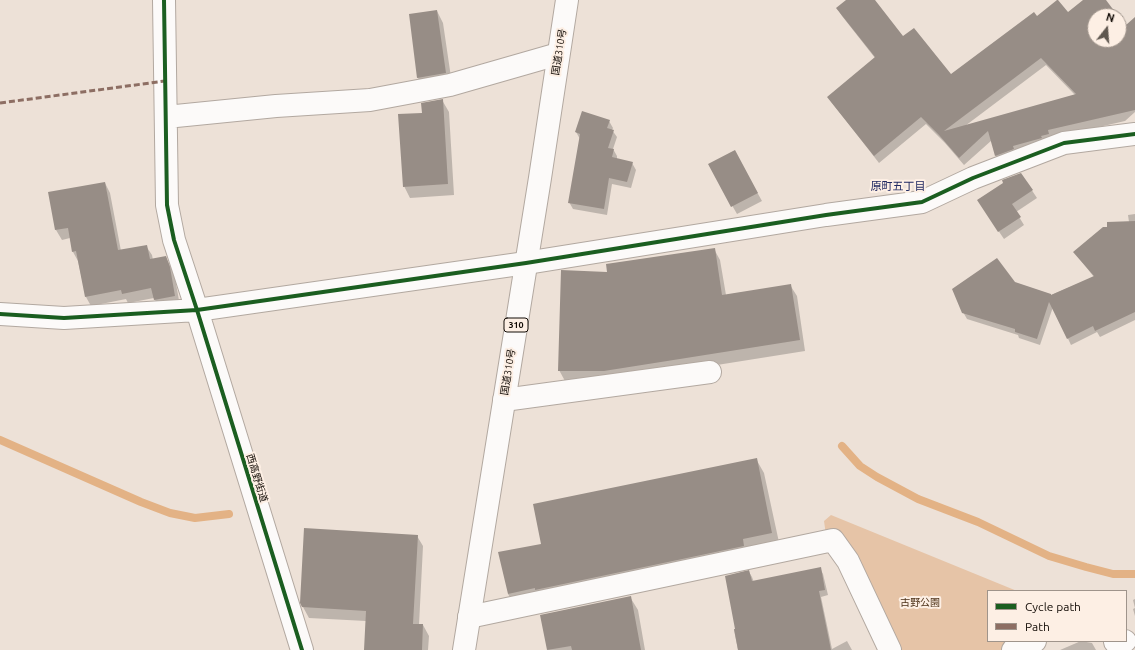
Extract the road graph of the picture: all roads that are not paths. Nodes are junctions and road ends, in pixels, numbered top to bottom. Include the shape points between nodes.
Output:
1 (164, 0) edge
2 (567, 0) edge
3 (558, 54) junction
4 (166, 117) junction
5 (1135, 134) edge
6 (526, 263) junction
7 (198, 310) junction
8 (0, 314) edge
9 (710, 372) dead end
10 (504, 400) junction
11 (469, 617) junction
12 (1033, 642) edge
13 (302, 650) edge
14 (464, 650) edge
15 (890, 650) edge
16 (1013, 650) edge

1 - 4 main road, 西高野街道
2 - 3 main road, 国道310号 / 310
3 - 4 main road via 450,85 370,100
3 - 6 main road, 国道310号 / 310
4 - 7 main road, 西高野街道 via 167,205 174,240
5 - 6 main road via 1064,143 972,178 922,202 802,218
6 - 7 main road
6 - 10 main road, 国道310号 / 310
7 - 8 main road via 64,318
7 - 13 main road, 西高野街道
9 - 10 main road
10 - 11 main road, 国道310号 / 310
11 - 14 main road, 国道310号 / 310
11 - 15 main road via 833,540 848,561
12 - 16 main road

